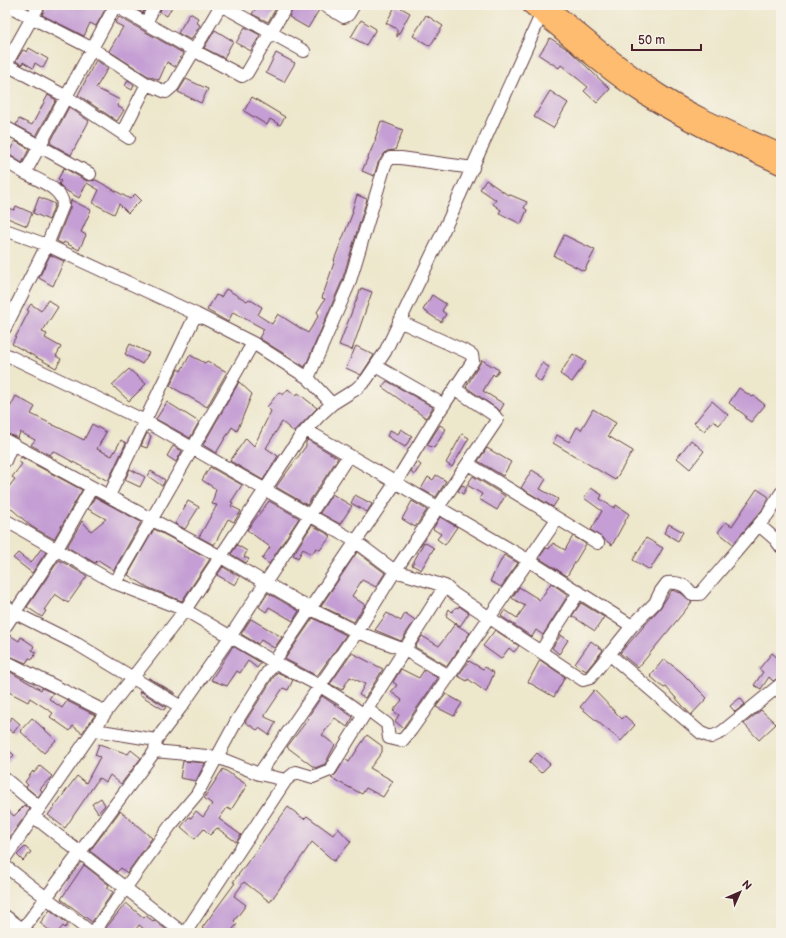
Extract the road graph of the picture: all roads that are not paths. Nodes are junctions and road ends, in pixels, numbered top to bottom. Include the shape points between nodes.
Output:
1 (7, 5) edge
2 (39, 5) edge
3 (114, 5) edge
4 (155, 5) edge
5 (221, 5) edge
6 (287, 5) edge
7 (324, 5) edge
8 (354, 5) edge
9 (529, 5) edge
10 (544, 10) edge
11 (32, 18) junction
12 (146, 23) junction
13 (272, 32) junction
14 (93, 49) junction
15 (193, 50) junction
16 (304, 51) dead end
17 (5, 65) edge
18 (148, 84) junction
19 (67, 97) junction
20 (5, 127) edge
21 (40, 147) junction
22 (781, 152) edge
23 (5, 161) edge
24 (781, 167) edge
25 (473, 168) junction
26 (25, 173) junction
27 (90, 174) dead end
28 (5, 230) edge
29 (47, 245) junction
30 (196, 314) junction
31 (399, 321) junction
32 (5, 328) edge
33 (253, 343) junction
34 (5, 354) edge
35 (376, 366) junction
36 (308, 378) junction
37 (454, 389) junction
38 (332, 404) junction
39 (444, 405) junction
40 (145, 421) junction
41 (306, 430) junction
42 (8, 442) edge
43 (193, 450) junction
44 (349, 455) junction
45 (5, 461) edge
46 (468, 464) junction
47 (396, 482) junction
48 (92, 487) junction
49 (264, 490) junction
50 (781, 494) edge
51 (109, 496) junction
52 (439, 507) junction
53 (310, 516) junction
54 (151, 519) junction
55 (557, 519) junction
56 (5, 520) edge
57 (759, 525) junction
58 (355, 541) junction
59 (598, 543) dead end
60 (781, 547) edge
61 (57, 549) junction
62 (221, 557) junction
63 (528, 560) junction
64 (395, 571) junction
65 (265, 582) junction
66 (115, 583) junction
67 (445, 586) junction
68 (579, 592) junction
69 (5, 605) edge
70 (309, 608) junction
71 (184, 610) junction
72 (15, 613) junction
73 (490, 617) junction
74 (632, 626) junction
75 (5, 627) edge
76 (357, 632) junction
77 (230, 637) junction
78 (405, 650) junction
79 (541, 651) junction
80 (609, 654) junction
81 (5, 661) edge
82 (274, 662) junction
83 (449, 676) junction
84 (133, 678) junction
85 (781, 684) edge
86 (320, 686) junction
87 (181, 707) junction
88 (106, 712) junction
89 (366, 712) junction
90 (95, 730) junction
91 (155, 745) junction
92 (217, 758) junction
93 (259, 774) junction
94 (5, 779) edge
95 (286, 780) junction
96 (36, 812) junction
97 (80, 851) junction
98 (5, 858) edge
99 (5, 866) edge
100 (126, 888) junction
101 (46, 897) junction
102 (5, 916) edge
103 (24, 932) edge
104 (92, 933) edge
105 (184, 933) edge

1 - 11 street
2 - 11 street
3 - 12 street
3 - 14 street
4 - 12 street
5 - 13 street
5 - 15 street
6 - 13 street
7 - 8 street via 344,17
9 - 10 main road
10 - 22 main road via 679,104
10 - 24 main road via 598,62 642,95 689,123
10 - 25 street
11 - 14 street
11 - 17 street
12 - 15 street
13 - 15 street via 245,75 240,75
13 - 16 street
14 - 18 street
14 - 19 street
15 - 18 street via 169,90 164,92
17 - 19 street
18 - 19 street via 125,136
19 - 21 street
20 - 21 street
21 - 26 street
21 - 27 street
23 - 26 street
25 - 31 street
25 - 36 street via 390,158 385,165 349,284
26 - 29 street via 59,194 63,200
28 - 29 street
29 - 30 street
29 - 32 street
30 - 33 street
30 - 40 street
31 - 35 street
31 - 37 street via 472,355 474,361
33 - 36 street
33 - 43 street
34 - 40 street
35 - 38 street via 356,389
35 - 39 street
36 - 38 street
37 - 39 street
37 - 46 street via 494,414 497,419
38 - 41 street
39 - 47 street
40 - 43 street
40 - 51 street
41 - 44 street
41 - 49 street
42 - 45 street
42 - 48 street
43 - 49 street
43 - 54 street
44 - 47 street
44 - 53 street
46 - 52 street
46 - 55 street
47 - 52 street
47 - 58 street
48 - 51 street
48 - 61 street
49 - 53 street
49 - 62 street
50 - 57 street
51 - 54 street
52 - 63 street
52 - 64 street
53 - 58 street
53 - 65 street
54 - 62 street
54 - 66 street
55 - 59 street
55 - 63 street
56 - 61 street
57 - 60 street
57 - 74 street via 700,594 692,594 688,588 677,582 667,583 655,602
58 - 64 street
58 - 70 street
61 - 66 street
61 - 72 street
62 - 65 street
62 - 71 street
63 - 68 street
63 - 73 street
64 - 67 street
64 - 76 street
65 - 70 street
65 - 77 street
66 - 71 street
67 - 73 street
67 - 78 street
68 - 74 street
68 - 79 street
69 - 72 street
70 - 76 street
70 - 82 street
71 - 77 street
71 - 84 street
72 - 75 street
72 - 84 street via 77,644
73 - 79 street
73 - 83 street
74 - 80 street
76 - 78 street
76 - 86 street
77 - 82 street
77 - 87 street
78 - 83 street
78 - 89 street
79 - 80 street via 583,680 590,678
80 - 85 street via 701,733 711,737 722,732
81 - 88 street
82 - 86 street
82 - 92 street via 236,722
83 - 89 street via 402,741 389,738 387,724
84 - 87 street
84 - 88 street
86 - 89 street
86 - 93 street
87 - 91 street
88 - 90 street
89 - 95 street via 330,770 313,777 296,772
90 - 91 street
90 - 96 street
91 - 92 street
91 - 97 street
92 - 93 street
92 - 100 street via 197,794 170,826
93 - 95 street
94 - 96 street
95 - 105 street
96 - 97 street
96 - 98 street
97 - 100 street
97 - 101 street
99 - 101 street
100 - 104 street
100 - 105 street
101 - 103 street
101 - 104 street
102 - 103 street

